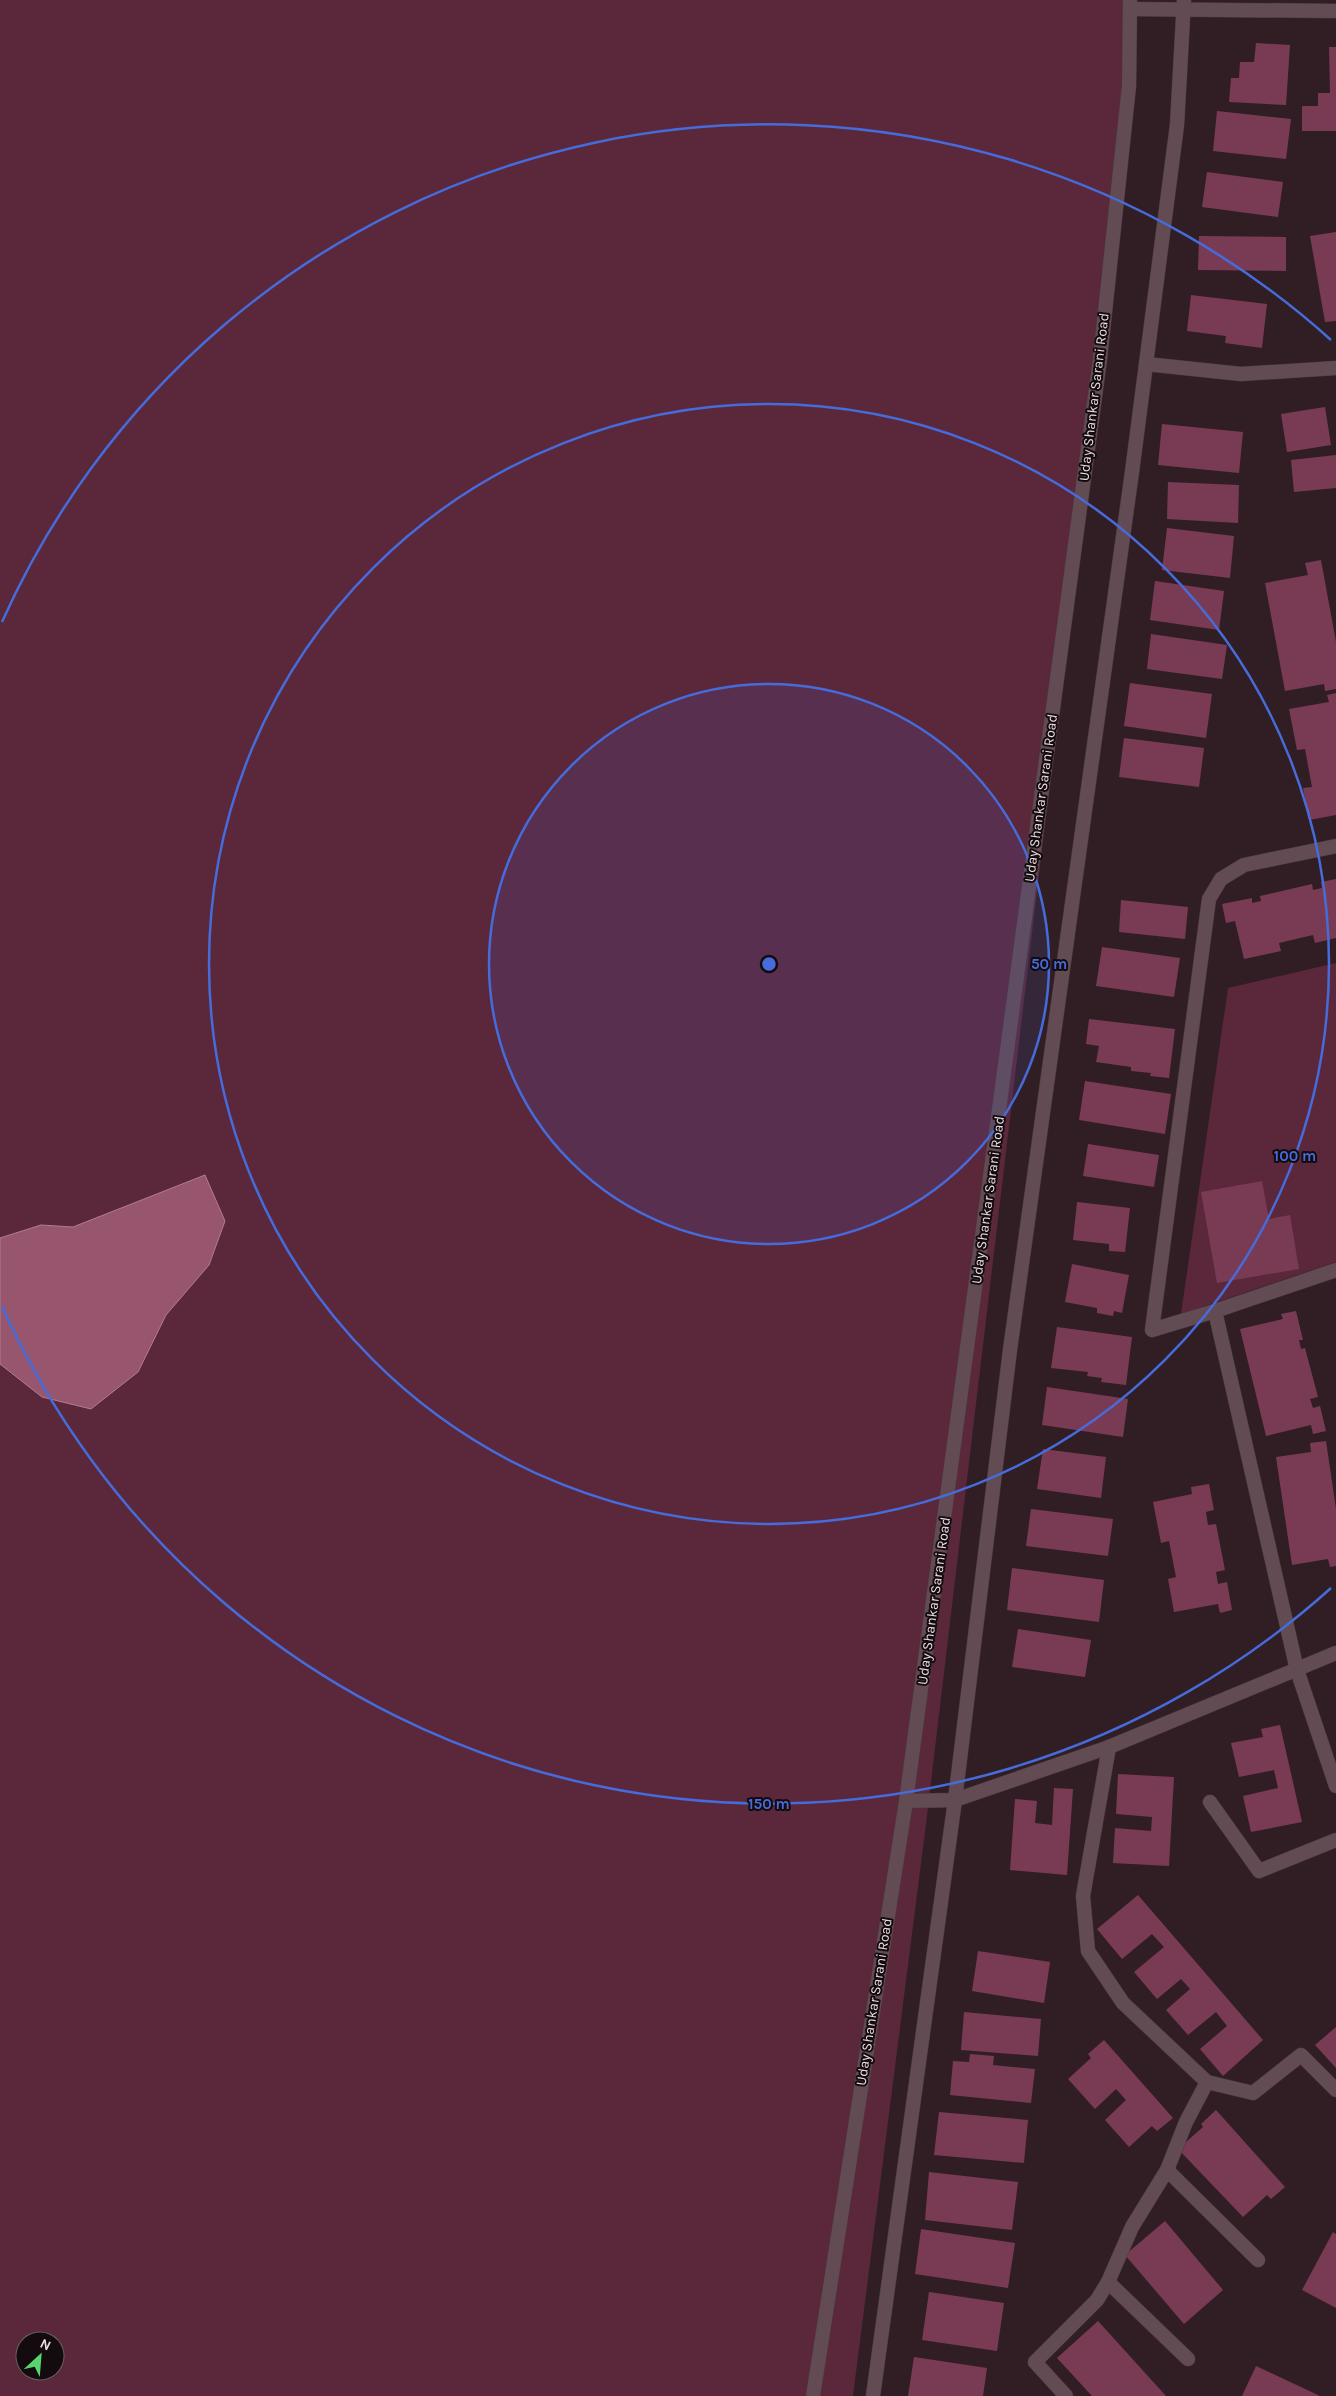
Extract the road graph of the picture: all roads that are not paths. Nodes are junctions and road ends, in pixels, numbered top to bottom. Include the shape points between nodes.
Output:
1 (1130, 5) edge
2 (1184, 5) edge
3 (1336, 10) edge
4 (1146, 364) junction
5 (1336, 368) edge
6 (1336, 846) edge
7 (1336, 1270) edge
8 (1215, 1311) junction
9 (1336, 1653) edge
10 (1297, 1670) junction
11 (1109, 1747) junction
12 (1336, 1786) edge
13 (955, 1800) junction
14 (906, 1801) junction
15 (1210, 1802) dead end
16 (1336, 1840) edge
17 (1207, 2082) junction
18 (1336, 2090) edge
19 (1167, 2170) junction
20 (1258, 2260) dead end
21 (1108, 2282) junction
22 (1188, 2358) dead end
23 (813, 2396) edge
24 (873, 2396) edge
25 (1066, 2396) edge

1 - 2 street
1 - 14 street, Uday Shankar Sarani Road via 1129,86 1100,359
2 - 3 street
2 - 4 street via 1177,124
4 - 5 street via 1241,374
4 - 13 street via 1010,1350
6 - 8 street via 1244,865 1221,879 1209,899 1152,1330
7 - 8 street
8 - 10 street
9 - 10 street
10 - 11 street
10 - 12 street
11 - 13 street
11 - 17 street via 1083,1896 1088,1951 1123,2003
13 - 14 street
13 - 24 street
14 - 23 street, Uday Shankar Sarani Road
15 - 16 street via 1259,1870
17 - 18 street via 1253,2093 1301,2055
17 - 19 street via 1186,2122
19 - 20 street
19 - 21 street via 1132,2227
21 - 22 street
21 - 25 street via 1097,2300 1035,2362

